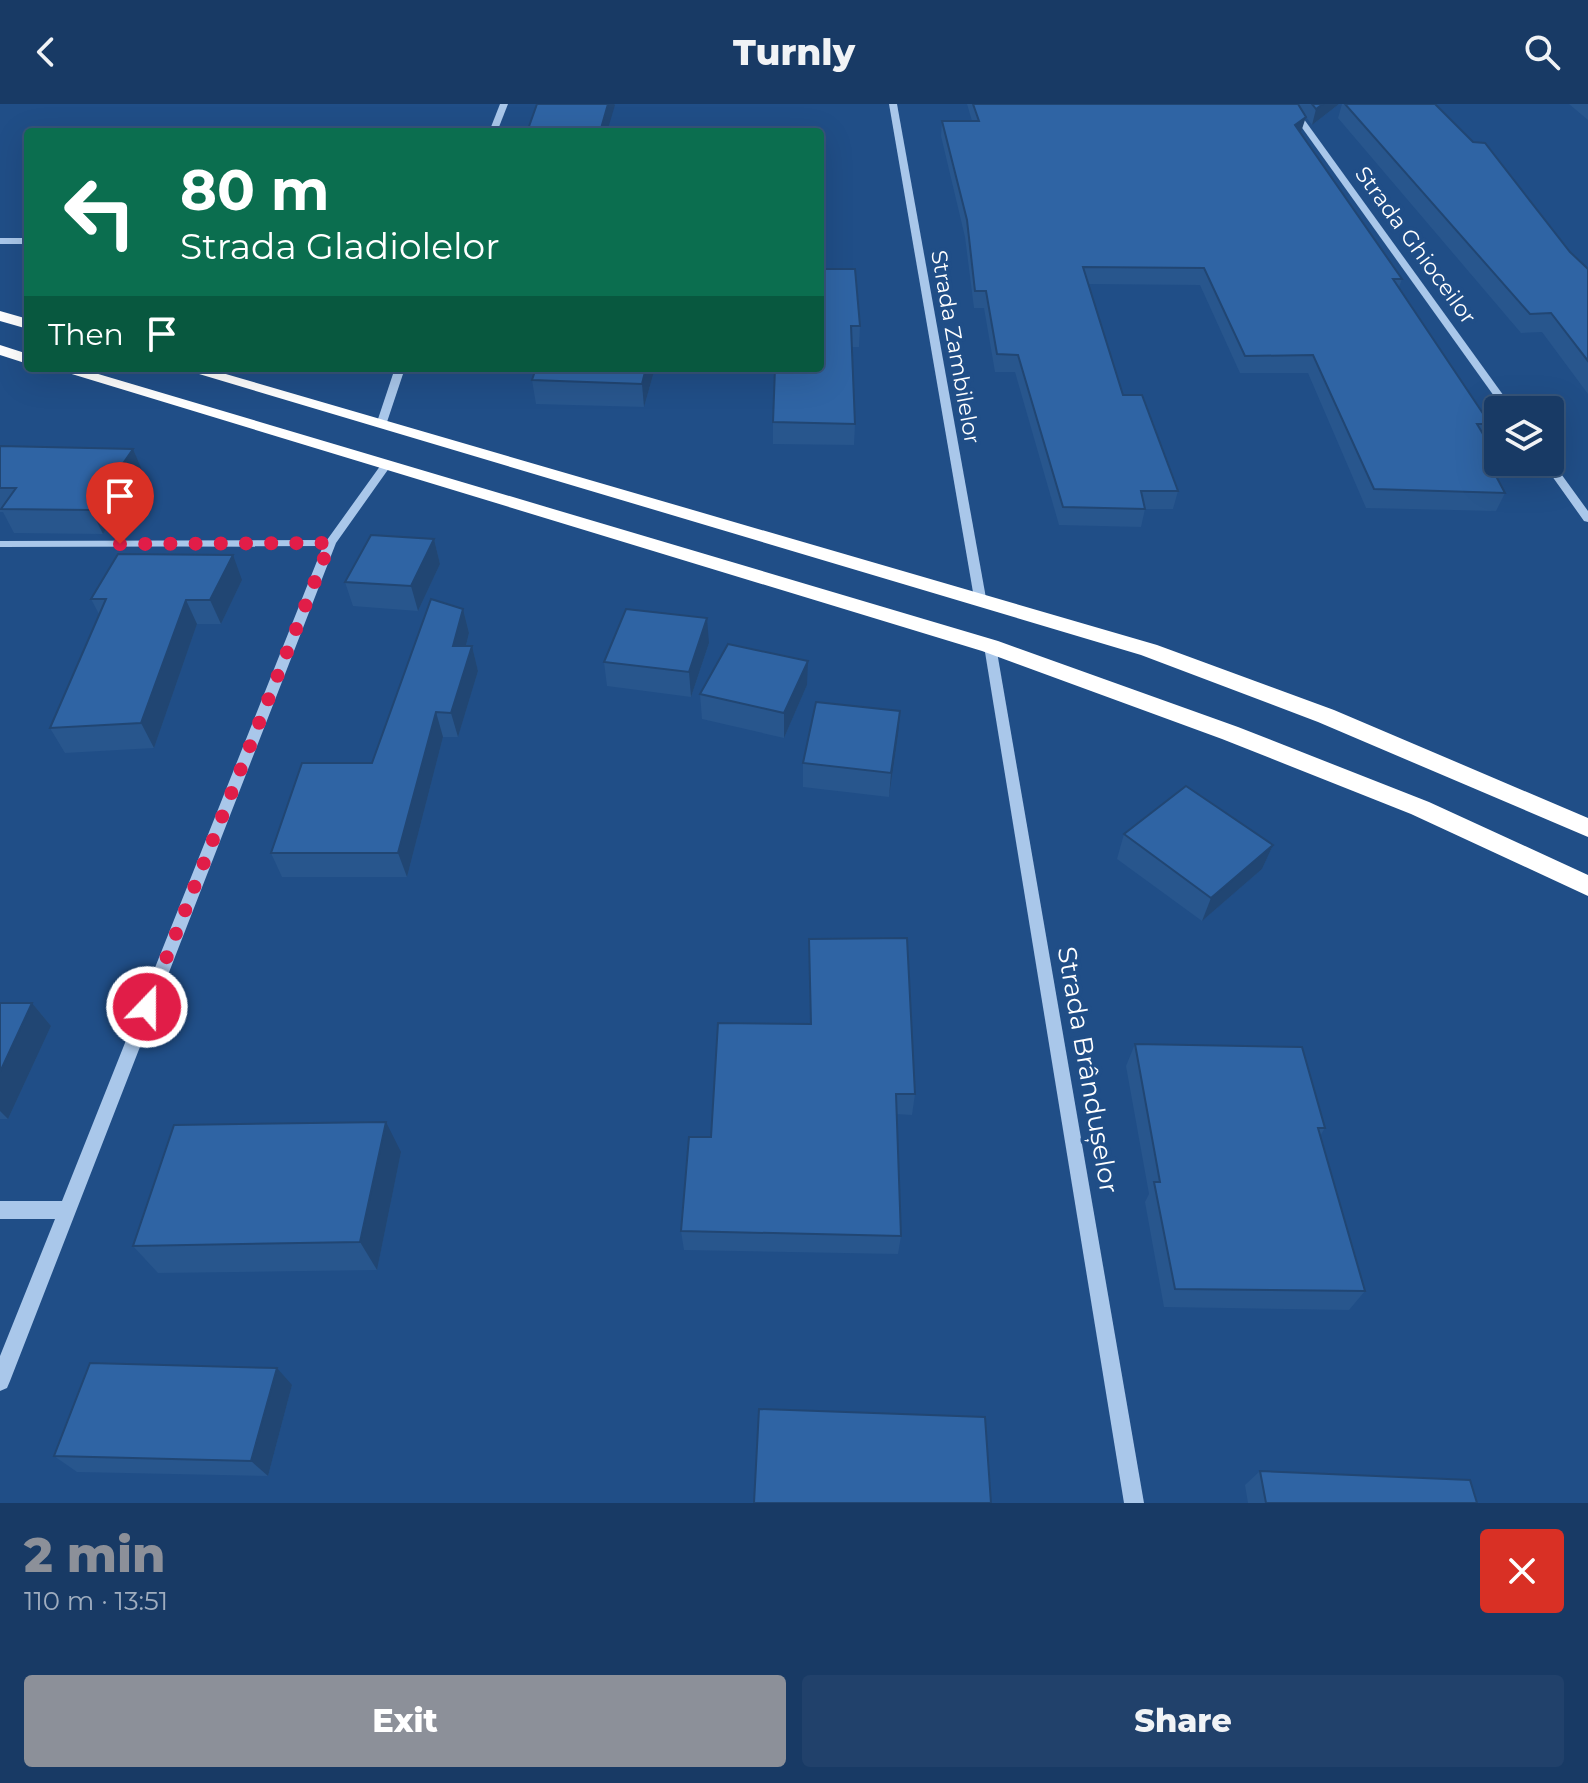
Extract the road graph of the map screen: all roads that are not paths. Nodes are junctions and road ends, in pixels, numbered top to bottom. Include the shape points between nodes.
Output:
1 (504, 104) edge
2 (893, 104) edge
3 (1289, 104) edge
4 (495, 128) edge
5 (0, 241) edge
6 (24, 241) edge
7 (0, 316) edge
8 (24, 323) edge
9 (0, 350) edge
10 (24, 358) edge
11 (74, 372) edge
12 (201, 372) edge
13 (399, 372) edge
14 (1499, 396) edge
15 (382, 422) junction
16 (387, 464) junction
17 (1557, 476) edge
18 (1588, 519) edge
19 (330, 543) junction
20 (0, 544) edge
21 (980, 598) junction
22 (990, 646) junction
23 (1588, 828) edge
24 (1588, 886) edge
25 (0, 1210) edge
26 (67, 1210) junction
27 (0, 1381) edge
28 (1134, 1503) edge

1 - 4 street
2 - 21 street, Strada Zambilelor
3 - 14 street, Strada Ghioceilor
5 - 6 street
7 - 8 highway
9 - 10 highway
11 - 16 highway
12 - 15 highway
13 - 15 street
15 - 21 highway
16 - 19 street
16 - 22 highway
17 - 18 street
19 - 20 street
19 - 26 street
21 - 23 highway via 1149,650 1311,710
22 - 24 highway via 1420,808
22 - 28 street, Strada Brândușelor
25 - 26 street
26 - 27 street

